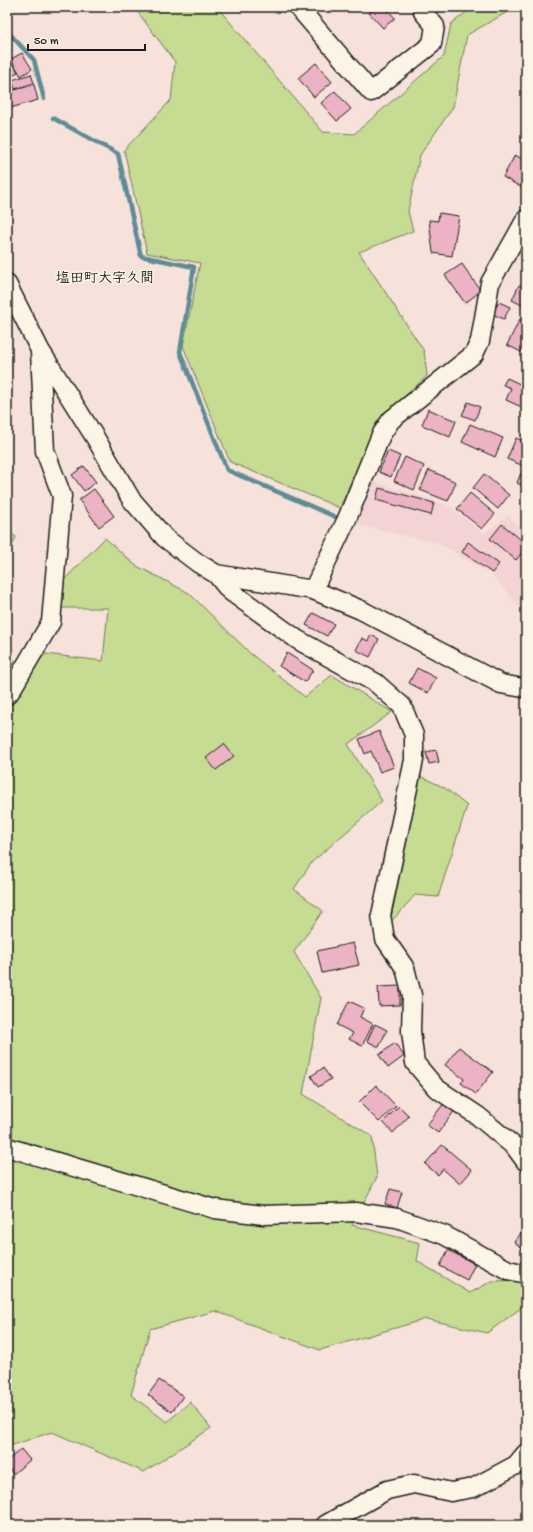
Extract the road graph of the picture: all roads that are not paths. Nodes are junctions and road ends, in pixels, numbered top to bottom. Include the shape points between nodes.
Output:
1 (298, 7) edge
2 (424, 9) edge
3 (526, 219) edge
4 (7, 284) edge
5 (40, 350) junction
6 (216, 574) junction
7 (313, 590) junction
8 (525, 690) edge
9 (7, 695) edge
10 (7, 1147) edge
11 (526, 1162) edge
12 (526, 1272) edge
13 (526, 1453) edge
14 (325, 1525) edge

1 - 2 street via 371,92 432,44 435,26
3 - 7 street via 490,283 480,341 474,354 391,420 381,435 347,519
4 - 5 street
5 - 6 street via 131,499 165,538
5 - 9 street via 45,450 62,496 51,622
6 - 7 street
6 - 11 street via 230,591 298,640 376,683 402,706 414,735 414,760 381,915 385,939 405,968 412,995 411,1031 415,1063 436,1088 478,1116 515,1147
7 - 8 street via 361,610 501,684
10 - 12 street via 215,1209 262,1215 356,1212 397,1218 444,1235 508,1270
13 - 14 street via 516,1465 473,1488 451,1492 414,1484 387,1490

